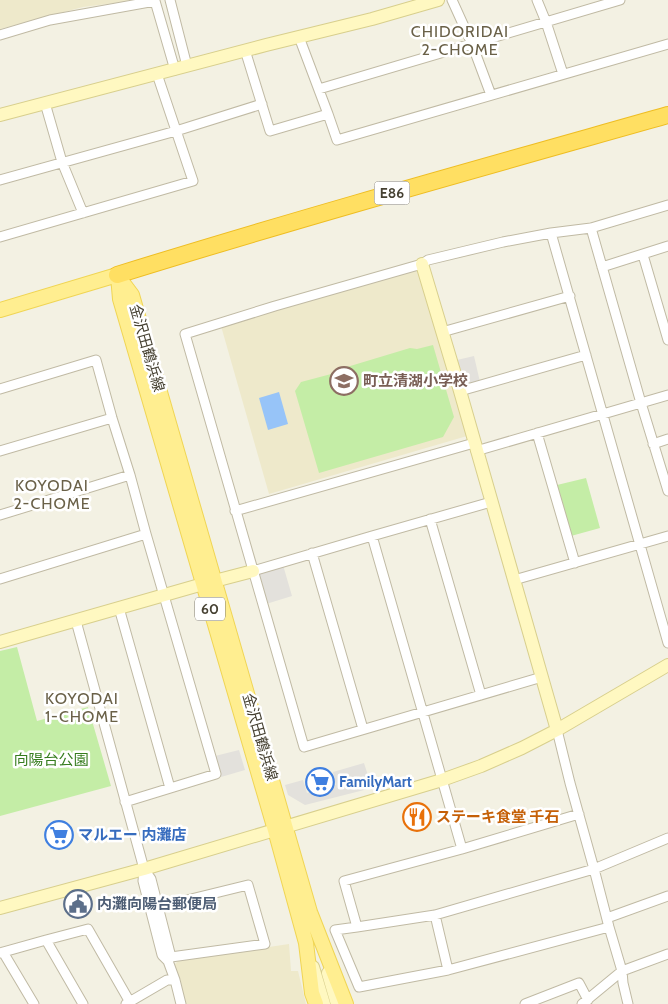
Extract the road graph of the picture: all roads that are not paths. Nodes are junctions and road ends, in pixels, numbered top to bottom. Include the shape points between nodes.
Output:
1 (170, 0) edge
2 (438, 0) edge
3 (452, 0) edge
4 (537, 0) edge
5 (620, 0) edge
6 (546, 22) junction
7 (0, 35) edge
8 (300, 37) junction
9 (472, 44) junction
10 (668, 44) edge
11 (245, 50) junction
12 (181, 68) junction
13 (157, 74) junction
14 (563, 74) junction
15 (319, 89) junction
16 (491, 95) junction
17 (45, 103) junction
18 (262, 104) junction
19 (328, 114) junction
20 (0, 115) edge
21 (668, 116) edge
22 (176, 131) junction
23 (62, 162) junction
24 (0, 180) edge
25 (668, 205) edge
26 (83, 213) junction
27 (591, 228) junction
28 (551, 233) junction
29 (0, 237) edge
30 (668, 246) edge
31 (643, 255) junction
32 (422, 264) junction
33 (602, 267) junction
34 (118, 275) junction
35 (570, 296) junction
36 (0, 310) edge
37 (442, 332) junction
38 (668, 340) edge
39 (586, 355) junction
40 (0, 388) edge
41 (460, 391) junction
42 (668, 395) edge
43 (641, 403) junction
44 (602, 414) junction
45 (112, 418) junction
46 (537, 433) junction
47 (668, 439) edge
48 (653, 444) junction
49 (475, 447) junction
50 (0, 451) edge
51 (130, 474) junction
52 (668, 490) edge
53 (491, 502) junction
54 (235, 511) junction
55 (0, 515) edge
56 (430, 519) junction
57 (146, 534) junction
58 (372, 536) junction
59 (668, 536) edge
60 (640, 544) junction
61 (312, 554) junction
62 (575, 563) junction
63 (253, 571) junction
64 (0, 578) edge
65 (514, 580) junction
66 (209, 582) junction
67 (164, 595) junction
68 (119, 608) junction
69 (76, 621) junction
70 (0, 642) edge
71 (668, 643) edge
72 (668, 665) edge
73 (542, 677) junction
74 (481, 695) junction
75 (422, 712) junction
76 (363, 730) junction
77 (557, 730) junction
78 (442, 780) junction
79 (170, 788) junction
80 (125, 802) junction
81 (579, 814) junction
82 (280, 828) junction
83 (668, 838) edge
84 (462, 849) junction
85 (144, 869) junction
86 (594, 869) junction
87 (668, 896) edge
88 (1, 904) edge
89 (154, 908) junction
90 (310, 912) junction
91 (436, 915) junction
92 (608, 923) junction
93 (357, 927) junction
94 (46, 940) junction
95 (2, 952) edge
96 (668, 954) edge
97 (169, 959) junction
98 (448, 970) junction
99 (622, 972) junction
100 (175, 980) junction
101 (320, 1001) edge
102 (585, 1002) edge
103 (129, 1003) edge
104 (34, 1004) edge
105 (83, 1004) edge
106 (180, 1004) edge
107 (337, 1004) edge
108 (346, 1004) edge
109 (525, 1004) edge
110 (628, 1004) edge

1 - 12 street
2 - 8 street
3 - 9 street
4 - 6 street
5 - 6 street
6 - 9 street
6 - 14 street
7 - 12 street via 50,20 155,1
8 - 11 street
8 - 15 street
9 - 15 street
9 - 16 street
10 - 14 street
11 - 12 street
11 - 18 street
12 - 13 street
13 - 17 street
13 - 22 street
14 - 16 street
15 - 19 street
16 - 19 street via 337,140
17 - 20 street
17 - 23 street
18 - 19 street via 270,131
18 - 22 street
21 - 34 highway, E86 via 232,239
22 - 23 street
22 - 26 street via 193,181
23 - 24 street
23 - 26 street
25 - 27 street
26 - 29 street
27 - 28 street
27 - 33 street
28 - 32 street
28 - 35 street
30 - 31 street
31 - 33 street
31 - 38 street
32 - 37 street
32 - 54 street via 185,334
33 - 43 street
34 - 36 main road
34 - 66 main road, 金沢田鶴浜線 / 60 via 132,295
35 - 37 street
35 - 39 street
37 - 41 street
39 - 41 street
39 - 44 street
40 - 45 street via 96,360
41 - 49 street
42 - 43 street
43 - 44 street
43 - 48 street
44 - 46 street
44 - 60 street
45 - 50 street
45 - 51 street
46 - 49 street
46 - 62 street
47 - 48 street
48 - 52 street
49 - 53 street
49 - 54 street
51 - 55 street
51 - 57 street
53 - 56 street
53 - 65 street
54 - 63 street
56 - 58 street
56 - 74 street
57 - 64 street
57 - 67 street
58 - 61 street
58 - 75 street
59 - 60 street
60 - 62 street
60 - 71 street
61 - 63 street
61 - 76 street
62 - 65 street
63 - 66 street
63 - 76 street via 304,747
65 - 73 street
66 - 67 street
66 - 82 main road, 金沢田鶴浜線 / 60
67 - 68 street
67 - 79 street via 216,774
68 - 69 street
68 - 79 street
69 - 70 street
69 - 80 street
72 - 77 street
73 - 74 street
73 - 77 street
74 - 75 street
75 - 76 street
75 - 78 street
77 - 78 street via 481,766
77 - 81 street
78 - 82 street
78 - 84 street
79 - 80 street
80 - 85 street
81 - 84 street
81 - 86 street
82 - 85 street
82 - 90 main road, 金沢田鶴浜線 / 60
82 - 101 main road, 金沢田鶴浜線 / 60 via 306,943 312,993
83 - 86 street
84 - 93 street via 344,881
85 - 88 street
85 - 89 street via 143,881
86 - 91 street
86 - 92 street
87 - 92 street
89 - 97 street via 162,955
89 - 97 street via 248,885 265,944
90 - 107 street
90 - 108 main road, 金沢田鶴浜線 / 60
91 - 93 street
91 - 98 street
92 - 98 street
92 - 99 street
93 - 98 street via 335,930 359,987
94 - 95 street
94 - 103 street via 88,929
94 - 105 street
95 - 104 street
96 - 99 street
97 - 100 street
99 - 102 street
99 - 110 street
100 - 103 street via 167,980
100 - 106 street
102 - 109 street via 578,983

